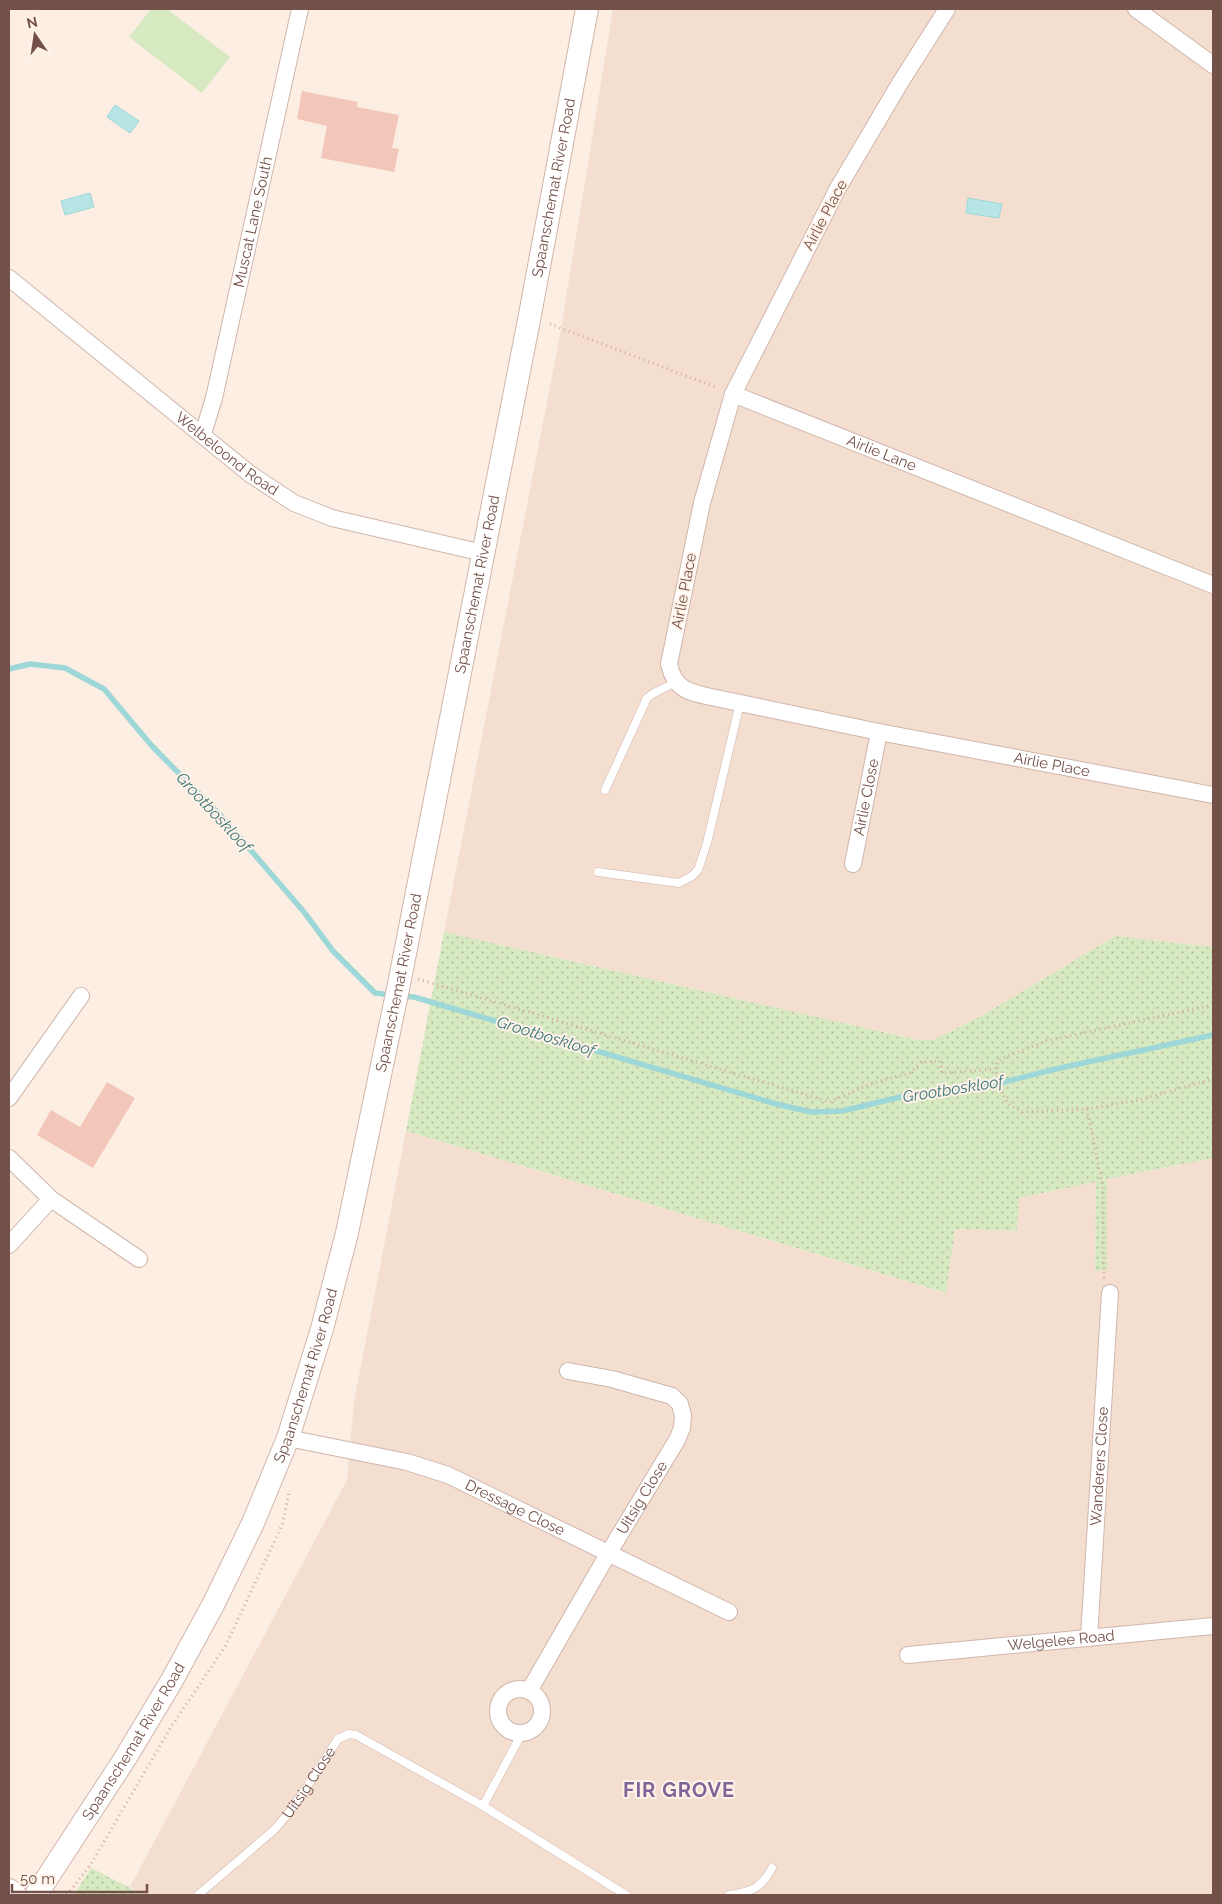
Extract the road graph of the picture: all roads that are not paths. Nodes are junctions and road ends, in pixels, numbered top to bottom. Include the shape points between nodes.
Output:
1 (300, 9) edge
2 (586, 9) edge
3 (947, 9) edge
4 (1136, 9) edge
5 (1213, 65) edge
6 (9, 278) edge
7 (733, 394) junction
8 (203, 434) junction
9 (483, 553) junction
10 (1213, 585) edge
11 (676, 682) junction
12 (740, 703) junction
13 (879, 732) junction
14 (605, 790) dead end
15 (1213, 796) edge
16 (853, 864) dead end
17 (598, 872) dead end
18 (82, 996) dead end
19 (9, 1098) edge
20 (9, 1158) edge
21 (51, 1199) junction
22 (9, 1245) edge
23 (139, 1259) dead end
24 (1110, 1293) road end
25 (568, 1372) dead end
26 (288, 1438) junction
27 (608, 1554) junction
28 (729, 1612) dead end
29 (1213, 1626) edge
30 (1089, 1638) junction
31 (908, 1655) dead end
32 (529, 1691) junction
33 (522, 1733) junction
34 (484, 1806) junction
35 (772, 1868) dead end
36 (9, 1890) edge
37 (15, 1895) edge
38 (36, 1895) edge
39 (198, 1895) edge
40 (626, 1895) edge
41 (729, 1895) edge

1 - 8 street, Muscat Lane South via 214,398
2 - 9 main road, Spaanschemat River Road
3 - 7 street, Airlie Place via 838,188
4 - 5 street
6 - 8 street, Welbeloond Road
7 - 10 street, Airlie Lane
7 - 11 street, Airlie Place via 702,503 680,605 669,664
8 - 9 street, Welbeloond Road via 250,474 294,504 332,518
9 - 26 main road, Spaanschemat River Road via 407,981 394,1007 347,1233 322,1329
11 - 12 street, Airlie Place via 690,692
11 - 14 lane via 648,698
12 - 13 street, Airlie Place
12 - 17 lane via 698,870 678,883
13 - 15 street, Airlie Place
13 - 16 street, Airlie Close
18 - 19 street
20 - 21 street
21 - 22 street
21 - 23 street
24 - 30 street, Wanderers Close
25 - 27 street, Uitsig Close via 612,1379 667,1394 681,1407 682,1428 671,1453
26 - 27 street, Dressage Close via 426,1467 472,1486
26 - 38 main road, Spaanschemat River Road via 253,1523 171,1682
27 - 28 street, Dressage Close
27 - 32 street, Uitsig Close
29 - 30 street, Welgelee Road
30 - 31 street, Welgelee Road
32 - 33 street via 539,1701 541,1715 535,1727
32 - 33 street via 513,1690 501,1700 498,1708 501,1723 507,1729
33 - 34 lane
34 - 39 lane, Uitsig Close via 356,1735 344,1736 332,1746 303,1793 274,1830
34 - 40 lane, Uitsig Close
35 - 41 lane via 754,1889
36 - 37 main road

